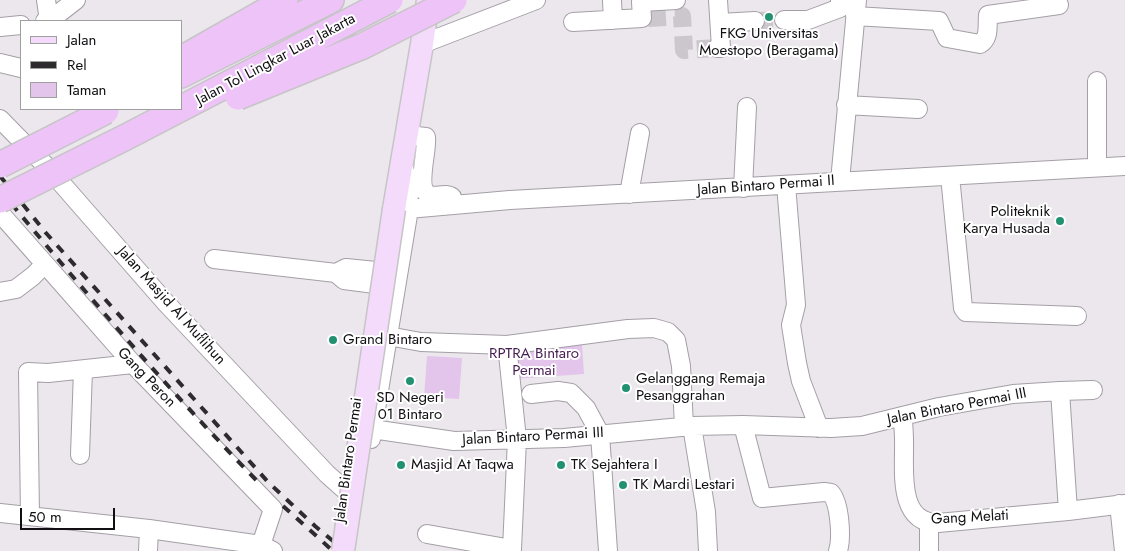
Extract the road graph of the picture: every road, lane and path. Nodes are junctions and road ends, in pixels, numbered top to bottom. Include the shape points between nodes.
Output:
1 (46, 0) edge
2 (76, 0) edge
3 (286, 0) edge
4 (331, 0) edge
5 (390, 0) edge
6 (428, 0) edge
7 (454, 0) edge
8 (536, 0) edge
9 (718, 0) edge
10 (840, 0) edge
11 (612, 1) edge
12 (1059, 5) dead end
13 (655, 6) tunnel mouth
14 (856, 8) edge
15 (989, 8) edge
16 (49, 20) edge
17 (50, 20) edge
18 (613, 20) junction
19 (784, 20) tunnel mouth
20 (755, 21) tunnel mouth
21 (573, 22) dead end
22 (720, 23) junction
23 (20, 24) edge
24 (0, 28) edge
25 (422, 44) junction
26 (717, 48) dead end
27 (182, 59) edge
28 (0, 64) edge
29 (20, 68) edge
30 (182, 74) edge
31 (1097, 81) dead end
32 (846, 105) junction
33 (747, 107) dead end
34 (182, 108) edge
35 (918, 109) dead end
36 (109, 110) edge
37 (178, 110) edge
38 (0, 119) edge
39 (640, 133) dead end
40 (406, 135) junction
41 (126, 137) junction
42 (0, 164) edge
43 (402, 164) junction
44 (1125, 166) edge
45 (1097, 167) junction
46 (950, 176) junction
47 (840, 181) junction
48 (786, 185) junction
49 (744, 188) junction
50 (629, 194) junction
51 (0, 200) edge
52 (466, 204) junction
53 (401, 209) junction
54 (0, 212) edge
55 (214, 259) dead end
56 (45, 264) junction
57 (376, 277) junction
58 (0, 292) edge
59 (1077, 316) dead end
60 (388, 336) junction
61 (507, 345) junction
62 (133, 364) junction
63 (83, 370) junction
64 (1094, 390) dead end
65 (1060, 392) junction
66 (531, 394) dead end
67 (903, 416) junction
68 (743, 425) junction
69 (688, 426) junction
70 (819, 428) junction
71 (377, 430) junction
72 (600, 434) junction
73 (517, 439) junction
74 (80, 455) dead end
75 (349, 459) junction
76 (367, 462) junction
77 (345, 490) junction
78 (1122, 504) edge
79 (1068, 511) junction
80 (0, 513) edge
81 (30, 516) junction
82 (930, 523) junction
83 (149, 529) junction
84 (427, 534) dead end
85 (267, 548) edge
86 (351, 550) edge
87 (148, 551) edge
88 (608, 551) edge
89 (708, 551) edge
90 (838, 551) edge
91 (928, 551) edge
92 (1124, 551) edge

1 - 16 street
2 - 17 street
3 - 27 highway
4 - 30 highway, Jalan Tol Lingkar Luar Jakarta
5 - 34 highway, Jalan Tol Lingkar Luar Jakarta, bridge
6 - 25 main road, Jalan Bintaro Permai
7 - 41 highway, bridge via 363,46 167,128
8 - 25 street
9 - 22 street
10 - 19 street via 840,8 808,20
11 - 18 street
12 - 15 street
13 - 18 street
14 - 15 street via 939,21 947,38 980,44 987,36
14 - 32 street
18 - 21 street
20 - 22 street
22 - 26 street via 721,48
23 - 24 street
25 - 40 main road, Jalan Bintaro Permai
28 - 29 street
31 - 45 street
32 - 35 street
32 - 47 street
33 - 49 street
36 - 42 highway, bridge
37 - 41 highway, Jalan Tol Lingkar Luar Jakarta, bridge
38 - 77 street, Jalan Masjid Al Muflihun via 48,168 166,303
39 - 50 street
40 - 43 main road, Jalan Bintaro Permai
40 - 52 street via 426,137 422,185 426,192 433,196 448,195
41 - 51 highway, Jalan Tol Lingkar Luar Jakarta, bridge
43 - 53 main road, Jalan Bintaro Permai
43 - 57 street, Jalan Bintaro Permai via 388,178
44 - 45 street, Jalan Bintaro Permai II
45 - 46 street, Jalan Bintaro Permai II
46 - 47 street, Jalan Bintaro Permai II
46 - 59 street via 963,308 966,312
47 - 48 street, Jalan Bintaro Permai II
48 - 49 street, Jalan Bintaro Permai II
48 - 70 street via 796,304 791,330 799,372
49 - 50 street, Jalan Bintaro Permai II
50 - 52 street, Jalan Bintaro Permai II
52 - 53 street, Jalan Bintaro Permai II
53 - 60 street, Jalan Bintaro Permai
53 - 86 main road, bridge
54 - 56 street, Gang Peron
55 - 57 street via 336,273 344,280
56 - 58 street via 16,289
56 - 62 street, Gang Peron
57 - 75 street, Jalan Bintaro Permai
60 - 61 street via 421,342
60 - 71 street, Jalan Bintaro Permai
61 - 69 street via 646,328 668,332 676,340 679,351
61 - 73 street
62 - 63 street
62 - 85 street, Gang Peron via 273,510
63 - 74 street
63 - 81 street via 28,372
64 - 65 street, Jalan Bintaro Permai III
65 - 67 street, Jalan Bintaro Permai III via 1013,394
65 - 79 street
66 - 72 street via 545,391 571,393 586,408
67 - 70 street, Jalan Bintaro Permai III via 862,426
67 - 82 street, Gang Melati via 904,490 913,511
68 - 69 street, Jalan Bintaro Permai III
68 - 70 street, Jalan Bintaro Permai III
68 - 90 street via 762,498 824,492 834,496
69 - 72 street, Jalan Bintaro Permai III
69 - 89 street via 706,512
71 - 73 street, Jalan Bintaro Permai III via 454,441
71 - 76 street, Jalan Bintaro Permai
72 - 73 street, Jalan Bintaro Permai III
72 - 88 street
73 - 84 street via 512,549
75 - 76 street via 357,466
75 - 77 street, Jalan Bintaro Permai
76 - 86 street, Jalan Bintaro Permai
77 - 86 street, Jalan Bintaro Permai via 339,534
78 - 79 street
78 - 92 street
79 - 82 street, Gang Melati
80 - 81 street
81 - 83 street
82 - 91 street
83 - 85 street
83 - 87 street

